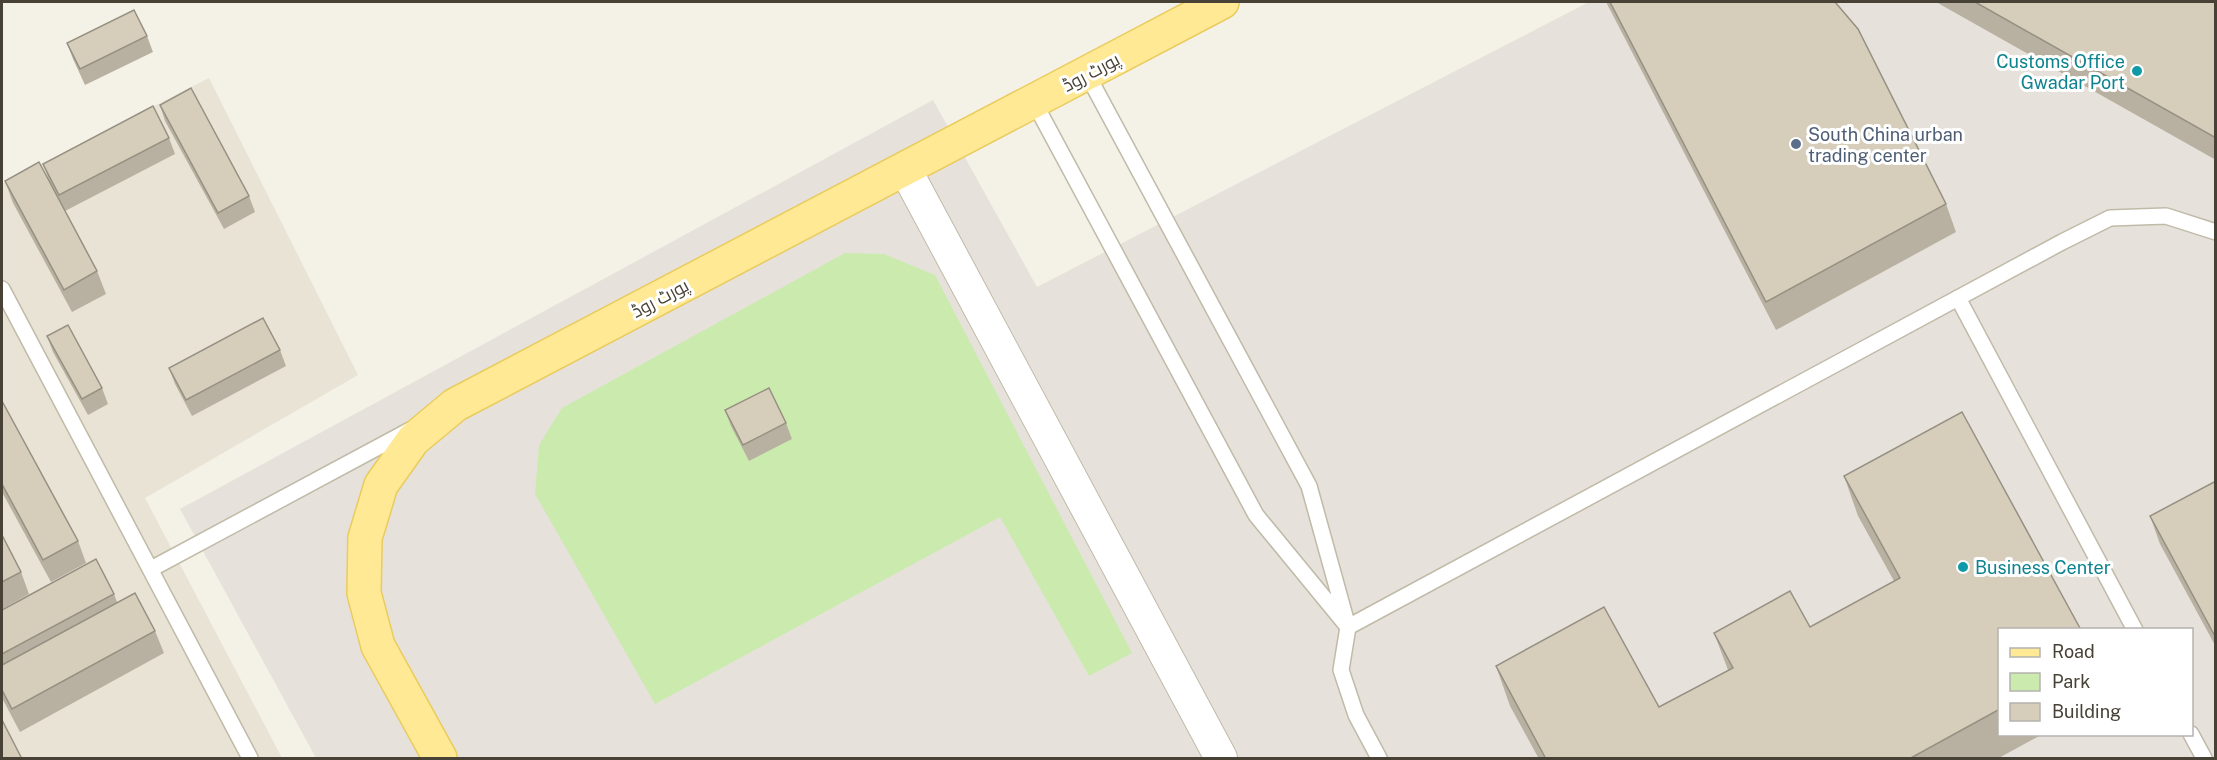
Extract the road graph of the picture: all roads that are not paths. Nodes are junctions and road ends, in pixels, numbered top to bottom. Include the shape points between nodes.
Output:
1 (1222, 2) edge
2 (1087, 74) junction
3 (1034, 102) junction
4 (905, 169) junction
5 (2216, 231) edge
6 (2, 288) edge
7 (1958, 298) junction
8 (455, 405) junction
9 (151, 569) junction
10 (1348, 627) junction
11 (2134, 628) edge
12 (2192, 736) edge
13 (250, 759) edge
14 (440, 759) edge
15 (1221, 759) edge
16 (1379, 759) edge
17 (2204, 759) edge

1 - 2 main road, پورٹ روڈ
2 - 3 main road, پورٹ روڈ
2 - 10 lane via 1310,486
3 - 4 main road, پورٹ روڈ
3 - 10 lane via 1256,515
4 - 8 main road, پورٹ روڈ
4 - 15 street
5 - 7 lane via 2166,216 2110,218
6 - 9 lane
7 - 10 lane
7 - 11 lane
8 - 9 lane
8 - 14 main road, پورٹ روڈ via 412,440 381,485 365,538 364,593 378,646
9 - 13 lane
10 - 16 lane via 1341,670 1356,716
12 - 17 lane

